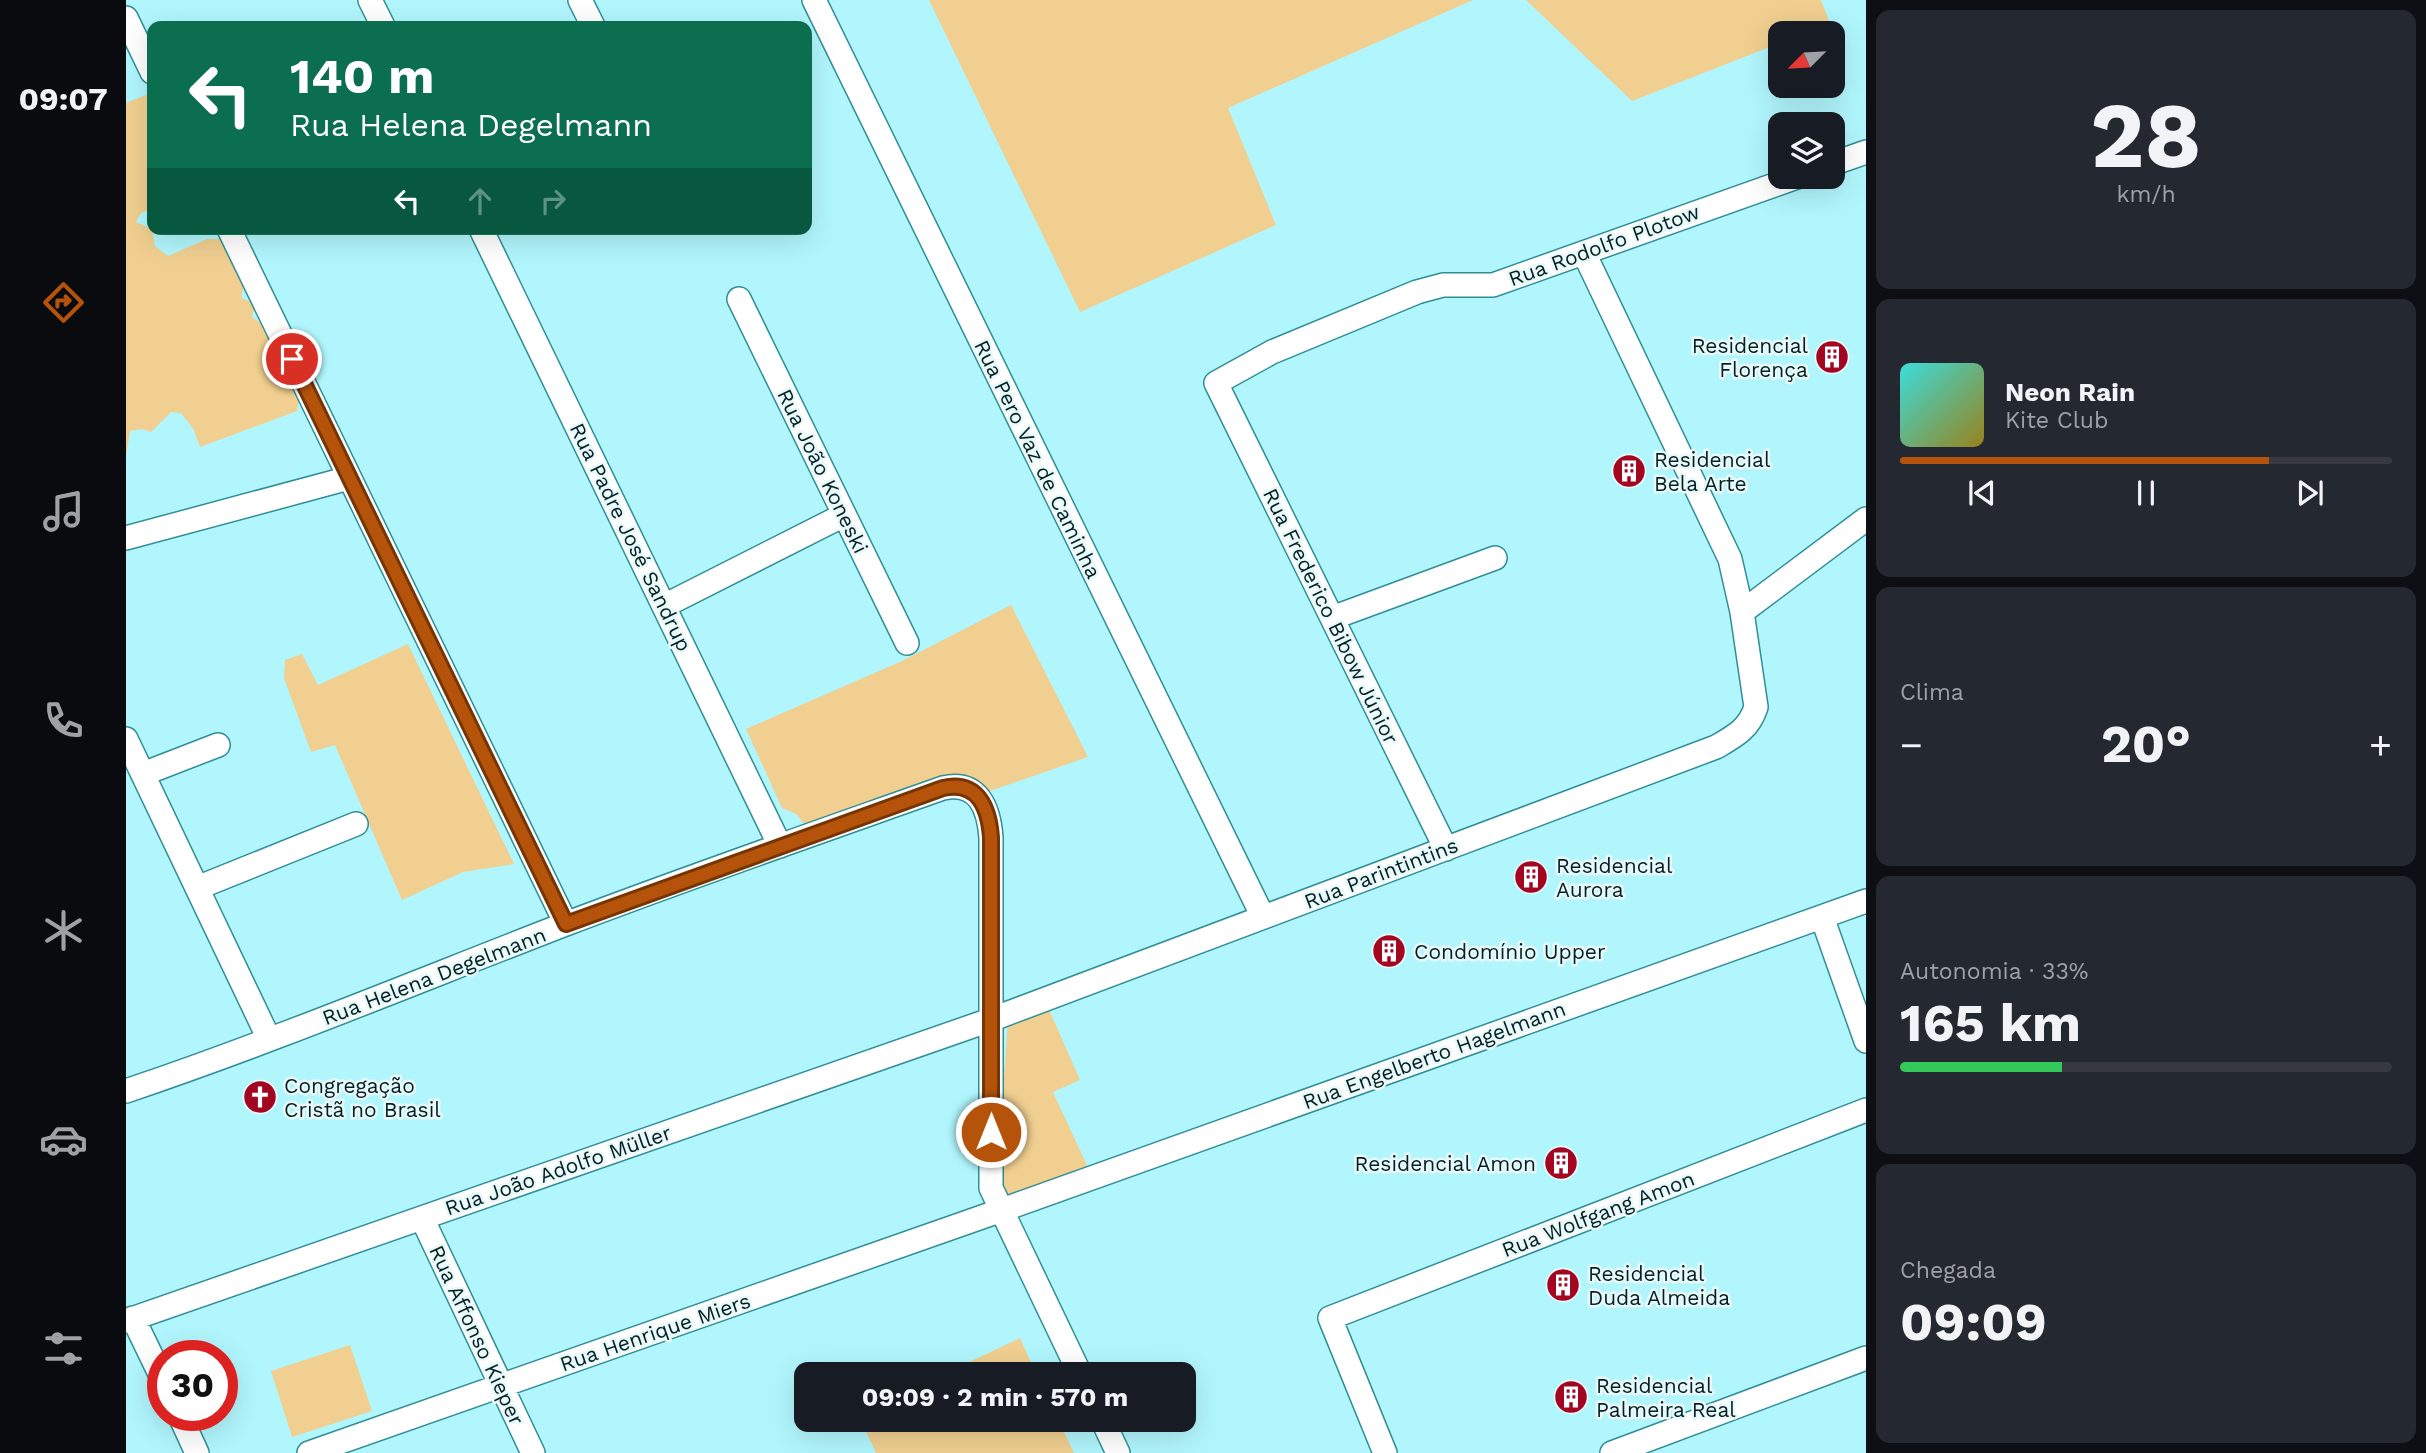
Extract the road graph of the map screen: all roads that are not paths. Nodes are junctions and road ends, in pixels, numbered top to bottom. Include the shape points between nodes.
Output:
1 (370, 0) edge
2 (580, 0) edge
3 (814, 0) edge
4 (126, 18) edge
5 (380, 21) edge
6 (590, 21) edge
7 (147, 62) edge
8 (1866, 152) edge
9 (1845, 159) edge
10 (1768, 187) edge
11 (232, 235) edge
12 (484, 235) edge
13 (1584, 253) junction
14 (739, 299) dead end
15 (1216, 383) joint
16 (349, 478) junction
17 (844, 515) junction
18 (1866, 519) edge
19 (126, 538) edge
20 (1495, 558) dead end
21 (664, 606) junction
22 (1742, 612) junction
23 (1332, 618) junction
24 (906, 643) dead end
25 (126, 739) edge
26 (218, 745) dead end
27 (143, 774) junction
28 (356, 824) dead end
29 (780, 845) junction
30 (1446, 849) junction
31 (197, 888) junction
32 (1866, 901) edge
33 (1263, 917) junction
34 (1822, 917) junction
35 (566, 924) junction
36 (990, 1020) junction
37 (269, 1039) junction
38 (1866, 1041) edge
39 (126, 1090) edge
40 (1866, 1111) edge
41 (1002, 1210) junction
42 (422, 1218) junction
43 (130, 1319) edge
44 (147, 1350) edge
45 (1866, 1358) edge
46 (1074, 1362) edge
47 (501, 1386) junction
48 (187, 1431) edge
49 (1108, 1432) edge
50 (197, 1453) edge
51 (309, 1453) edge
52 (533, 1453) edge
53 (1118, 1453) edge
54 (1385, 1453) edge
55 (1612, 1453) edge

1 - 5 street
2 - 6 street
3 - 33 street, Rua Pero Vaz de Caminha
4 - 7 street
8 - 9 street
10 - 13 street, Rua Rodolfo Plotow
11 - 16 street
12 - 21 street, Rua Padre José Sandrup
13 - 15 street, Rua Rodolfo Plotow via 1493,285 1443,285 1417,292 1272,352
13 - 22 street via 1721,536
14 - 17 street, Rua João Koneski
15 - 23 street, Rua Frederico Bibow Júnior
16 - 19 street
16 - 35 street
17 - 21 street
17 - 24 street, Rua João Koneski
18 - 22 street
20 - 23 street
21 - 29 street, Rua Padre José Sandrup
22 - 30 street, Rua Parintintins via 1756,707 1746,728 1716,747
23 - 30 street, Rua Frederico Bibow Júnior
25 - 27 street
26 - 27 street
27 - 31 street
28 - 31 street
29 - 35 street, Rua Helena Degelmann
29 - 36 street, Rua Helena Degelmann via 943,788 963,786 978,795 986,807 991,838
30 - 33 street, Rua Parintintins
31 - 37 street
32 - 34 street, Rua Engelberto Hagelmann
33 - 36 street, Rua Parintintins
34 - 38 street
34 - 41 street, Rua Engelberto Hagelmann
35 - 37 street, Rua Helena Degelmann
36 - 41 street via 991,1188
36 - 42 street, Rua João Adolfo Müller
37 - 39 street, Rua Helena Degelmann
40 - 54 street, Rua Wolfgang Amon via 1330,1318
41 - 46 street
41 - 47 street, Rua Henrique Miers
42 - 43 street, Rua João Adolfo Müller
42 - 47 street, Rua Affonso Kieper
43 - 44 street
45 - 55 street
47 - 51 street, Rua Henrique Miers
47 - 52 street, Rua Affonso Kieper
48 - 50 street
49 - 53 street

